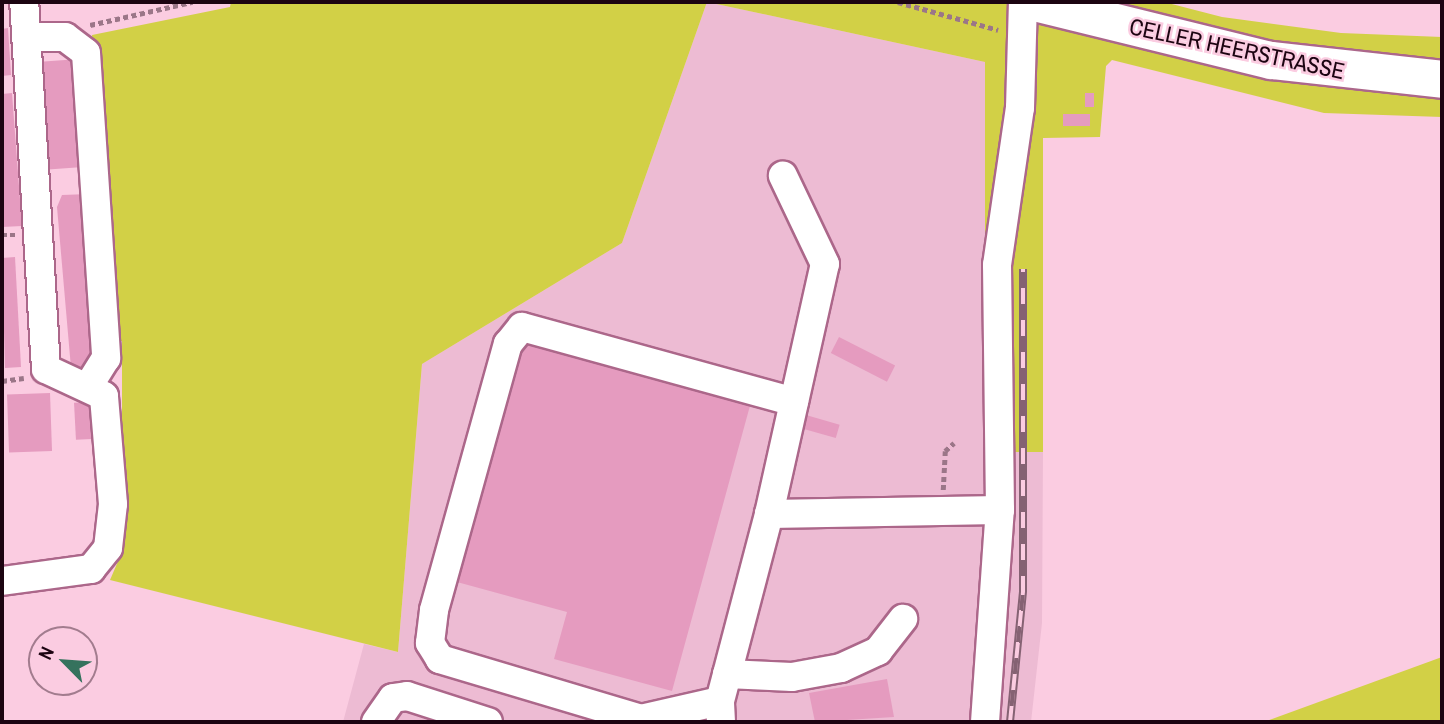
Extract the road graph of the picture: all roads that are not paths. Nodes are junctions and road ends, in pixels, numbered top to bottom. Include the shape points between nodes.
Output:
1 (24, 2) edge
2 (1023, 2) edge
3 (1034, 2) edge
4 (29, 37) junction
5 (1442, 79) edge
6 (783, 176) dead end
7 (90, 384) junction
8 (794, 402) junction
9 (1000, 510) junction
10 (769, 514) junction
11 (2, 581) edge
12 (903, 619) dead end
13 (727, 674) junction
14 (721, 711) edge
15 (981, 719) edge
16 (376, 722) edge
17 (488, 722) edge

1 - 4 lane
2 - 9 lane via 1020,108 997,265
3 - 5 main road, CELLER HEERSTRASSE via 1271,60
4 - 7 lane via 47,369
4 - 7 lane via 65,37 86,54 106,358
6 - 8 lane via 825,264
7 - 11 lane via 104,396 109,413 113,504 107,548 92,569 77,574
8 - 10 lane
8 - 14 lane via 522,327 508,345 434,610 430,643 440,659 641,719
9 - 10 lane
9 - 15 lane via 993,659
10 - 13 lane
12 - 13 lane via 878,651 841,667 792,677
13 - 14 lane
16 - 17 lane via 393,698 407,696

